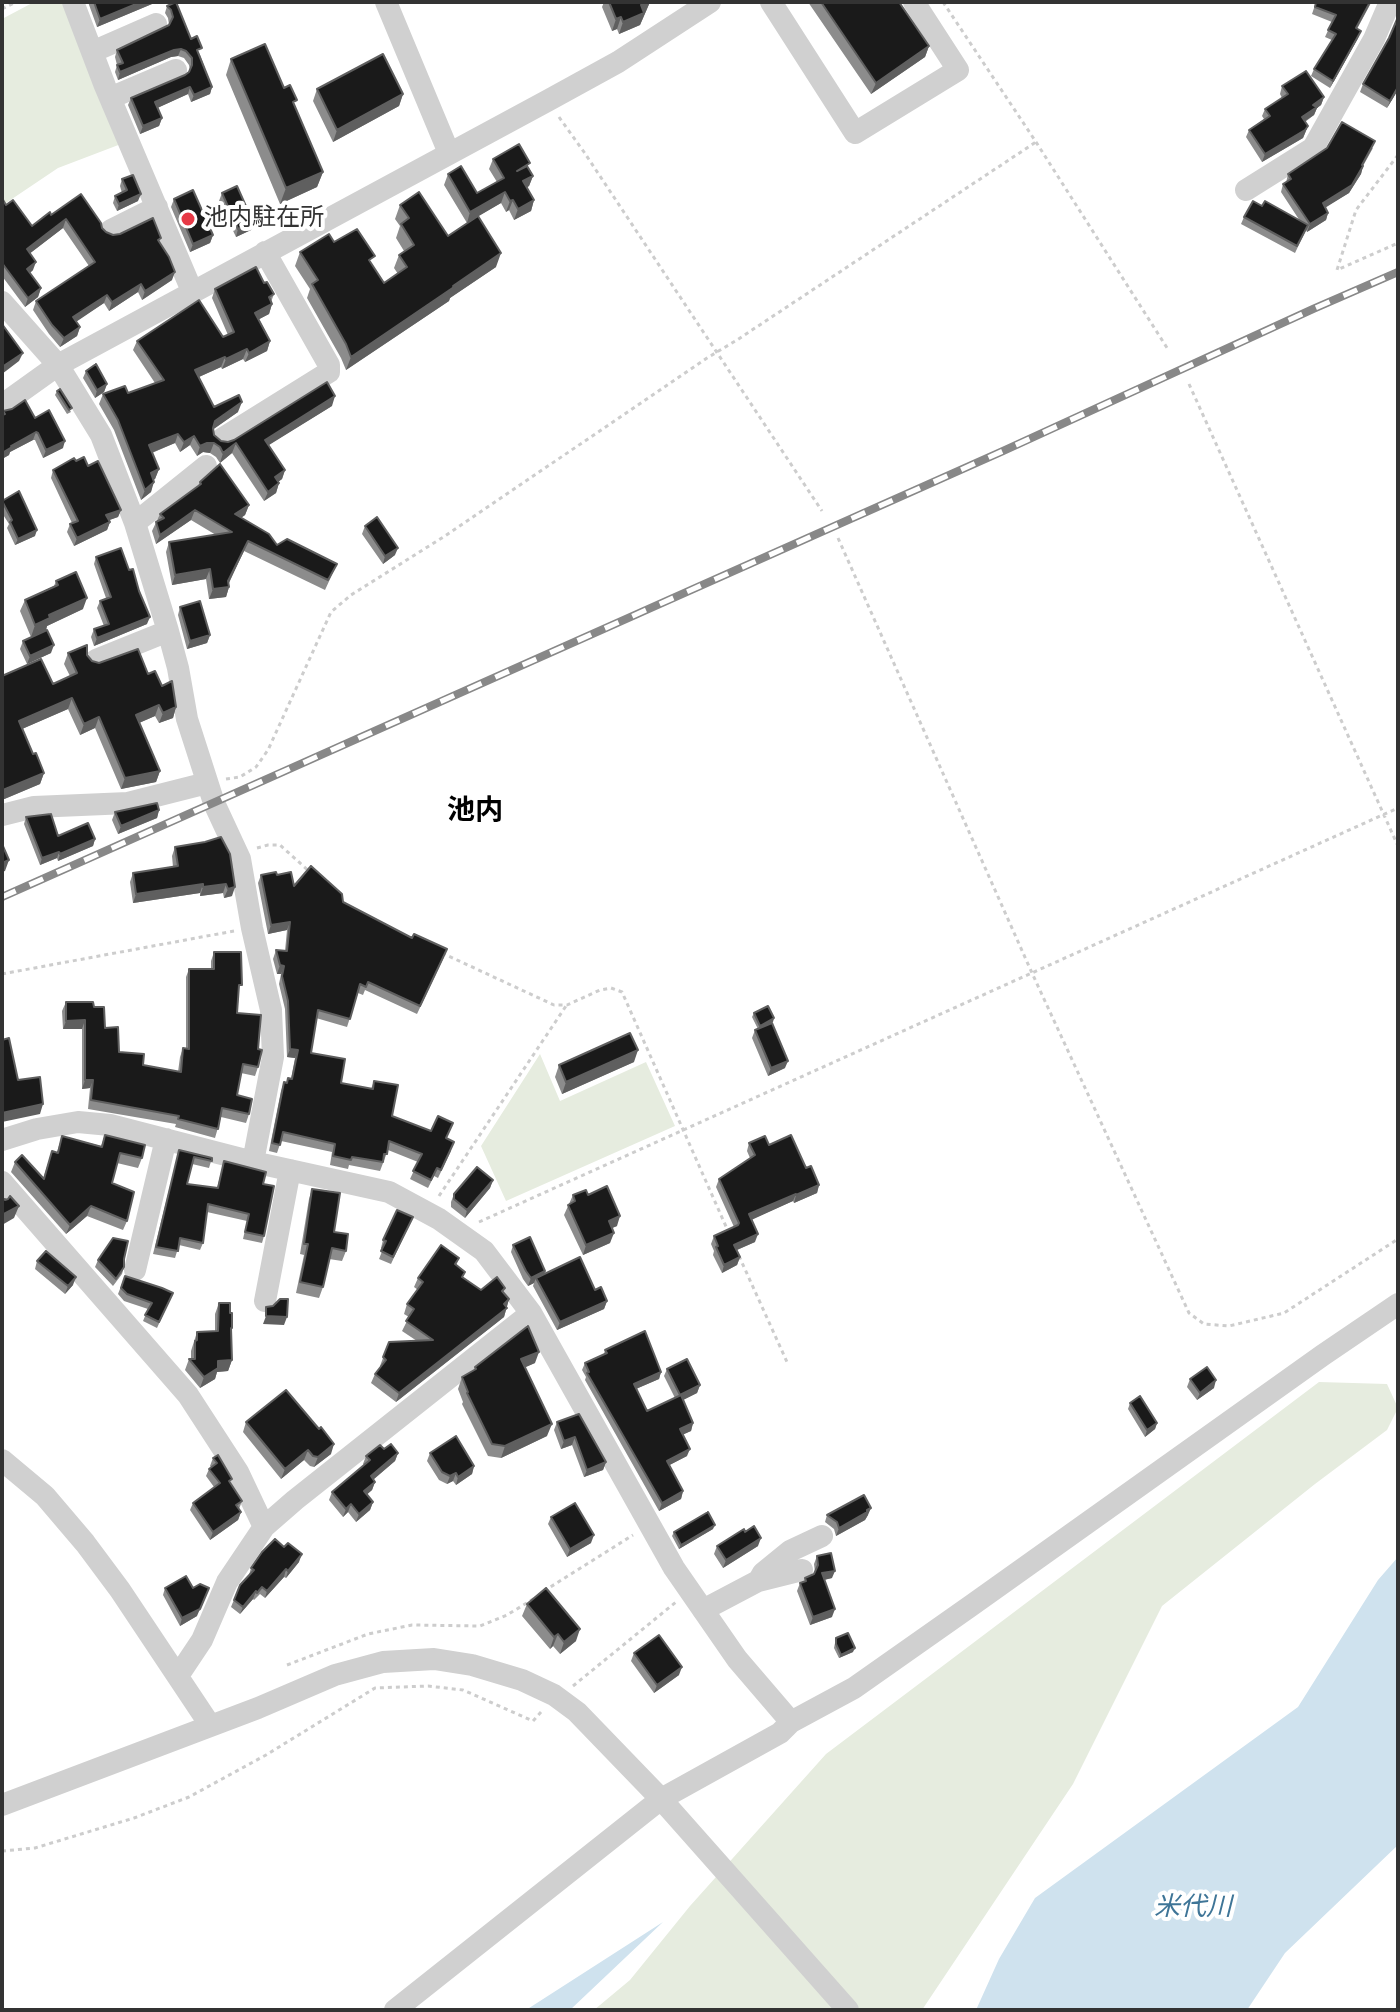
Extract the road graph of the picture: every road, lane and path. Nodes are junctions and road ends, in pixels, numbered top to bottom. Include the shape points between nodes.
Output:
1 (16, 2) edge
2 (73, 2) edge
3 (386, 2) edge
4 (710, 2) edge
5 (771, 2) edge
6 (914, 2) edge
7 (943, 2) edge
8 (1390, 2) edge
9 (2, 9) edge
10 (156, 24) dead end
11 (92, 52) junction
12 (176, 70) dead end
13 (110, 98) junction
14 (547, 101) junction
15 (1036, 142) junction
16 (449, 153) junction
17 (1398, 155) edge
18 (1246, 190) dead end
19 (157, 207) junction
20 (111, 230) edge
21 (1398, 243) edge
22 (265, 252) junction
23 (192, 291) junction
24 (2, 302) edge
25 (1169, 351) dead end
26 (716, 352) junction
27 (58, 365) junction
28 (1189, 384) dead end
29 (2, 405) edge
30 (223, 438) edge
31 (206, 466) dead end
32 (822, 511) dead end
33 (135, 523) junction
34 (838, 538) dead end
35 (168, 631) junction
36 (96, 660) edge
37 (207, 783) junction
38 (1398, 808) edge
39 (1384, 814) junction
40 (2, 815) edge
41 (1398, 846) edge
42 (240, 859) junction
43 (314, 875) edge
44 (252, 928) junction
45 (443, 954) edge
46 (1032, 973) junction
47 (2, 974) edge
48 (567, 1005) junction
49 (682, 1130) junction
50 (166, 1139) junction
51 (2, 1140) edge
52 (253, 1162) junction
53 (290, 1170) junction
54 (2, 1182) edge
55 (428, 1213) junction
56 (457, 1232) junction
57 (729, 1233) edge
58 (1398, 1239) edge
59 (734, 1246) edge
60 (135, 1270) dead end
61 (265, 1301) dead end
62 (1398, 1304) edge
63 (531, 1313) junction
64 (787, 1362) dead end
65 (2, 1460) edge
66 (649, 1525) junction
67 (264, 1527) junction
68 (822, 1536) dead end
69 (802, 1570) dead end
70 (758, 1581) junction
71 (696, 1600) junction
72 (287, 1665) dead end
73 (178, 1676) junction
74 (570, 1688) dead end
75 (546, 1708) dead end
76 (791, 1722) junction
77 (210, 1725) junction
78 (661, 1799) junction
79 (2, 1805) edge
80 (2, 1851) edge
81 (395, 2010) edge
82 (848, 2010) edge

1 - 9 path
2 - 11 street
3 - 16 street
4 - 14 street
5 - 6 street via 855,133 958,70
7 - 15 path
8 - 18 street via 1313,148
10 - 11 street
11 - 13 street
12 - 13 street
13 - 19 street
14 - 16 street
14 - 26 path
15 - 25 path
15 - 26 path
16 - 22 street
17 - 21 path via 1356,210 1337,270
19 - 20 street
19 - 23 street
22 - 23 street
22 - 30 street via 329,372
23 - 27 street
24 - 27 street
26 - 32 path
26 - 37 path via 351,595 331,612 256,767 240,777
27 - 29 street
27 - 33 street via 101,435
28 - 39 path
31 - 33 street
33 - 35 street
34 - 46 path
35 - 36 street
35 - 37 street
37 - 40 street via 128,803 34,807
37 - 42 street
38 - 39 path
39 - 41 path
39 - 46 path
42 - 43 path via 257,848 280,845
42 - 44 street
44 - 47 path
44 - 52 street via 271,1010 273,1057
45 - 48 path via 554,1005
46 - 49 path
46 - 58 path via 1189,1313 1204,1324 1229,1326 1284,1313
48 - 49 path via 600,990 622,992
48 - 55 path
49 - 56 path
49 - 57 path
50 - 51 street via 78,1122
50 - 52 street
50 - 60 street
52 - 53 street
53 - 55 street via 389,1192
53 - 61 street
54 - 67 street via 188,1395 238,1472
55 - 56 street
56 - 63 street via 484,1251
59 - 64 path
62 - 76 street via 866,1679
63 - 66 street
63 - 67 street
65 - 73 street via 45,1496 85,1543
66 - 71 street
66 - 72 path via 507,1615 480,1626 412,1625 368,1634
67 - 73 street via 227,1582 202,1640
68 - 70 street via 790,1551
69 - 70 street
70 - 71 street
71 - 74 path
71 - 76 street
73 - 77 street
75 - 80 path via 533,1721 463,1690 375,1688 189,1797 35,1848
76 - 78 street
77 - 78 street via 335,1675 383,1662 434,1659 472,1665 554,1695 600,1734
77 - 79 street
78 - 81 street
78 - 82 street

